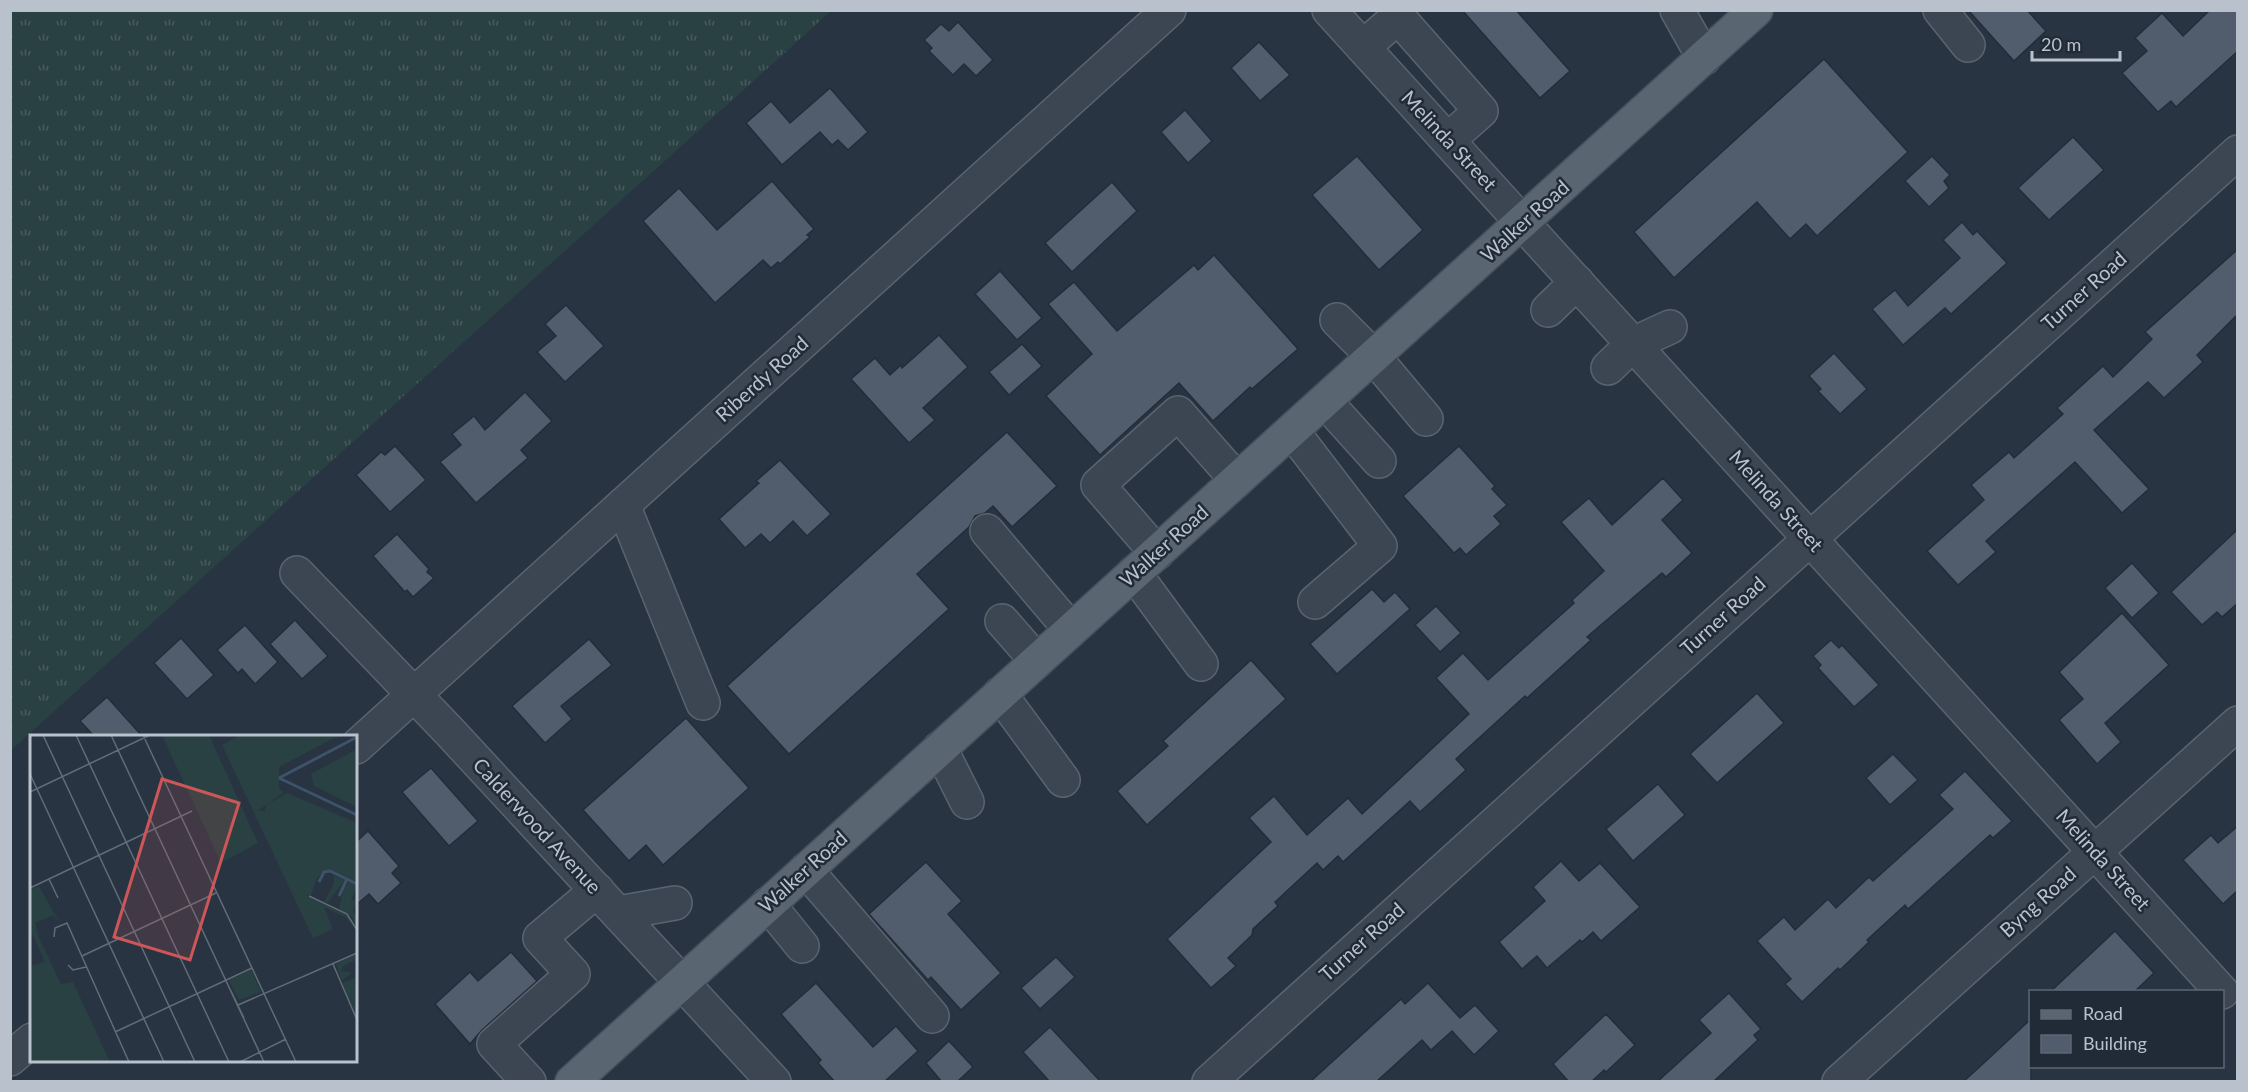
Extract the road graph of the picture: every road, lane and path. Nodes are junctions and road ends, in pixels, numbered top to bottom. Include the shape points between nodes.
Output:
1 (1169, 10) edge
2 (1329, 10) edge
3 (1677, 10) edge
4 (1756, 10) edge
5 (1940, 10) edge
6 (1968, 45) dead end
7 (1363, 48) junction
8 (1704, 58) junction
9 (1448, 140) junction
10 (2238, 152) edge
11 (1523, 222) junction
12 (1577, 282) junction
13 (1548, 310) dead end
14 (1337, 320) dead end
15 (1670, 327) dead end
16 (1634, 344) junction
17 (1374, 357) junction
18 (1608, 368) dead end
19 (1325, 401) junction
20 (1426, 419) dead end
21 (1292, 430) junction
22 (1379, 460) dead end
23 (1237, 480) junction
24 (623, 505) junction
25 (987, 531) dead end
26 (1810, 538) junction
27 (1146, 563) junction
28 (297, 573) dead end
29 (1315, 602) dead end
30 (1002, 621) dead end
31 (1071, 630) junction
32 (1037, 661) junction
33 (1201, 664) dead end
34 (414, 694) junction
35 (1000, 694) junction
36 (703, 703) dead end
37 (2238, 723) edge
38 (357, 746) edge
39 (940, 748) junction
40 (1063, 780) dead end
41 (967, 802) dead end
42 (2095, 851) junction
43 (806, 870) junction
44 (607, 901) junction
45 (675, 903) dead end
46 (768, 904) junction
47 (802, 946) dead end
48 (683, 981) junction
49 (2220, 990) edge
50 (2224, 994) edge
51 (2238, 1009) edge
52 (932, 1016) dead end
53 (30, 1042) edge
54 (10, 1059) edge
55 (529, 1082) edge
56 (572, 1082) edge
57 (774, 1082) edge
58 (1209, 1082) edge
59 (1839, 1082) edge

1 - 24 street, Riberdy Road
2 - 7 street, Melinda Street
3 - 8 street
4 - 8 main road, Walker Road
5 - 6 street
7 - 9 street, Melinda Street
7 - 9 street via 1398,17 1480,111
8 - 11 main road, Walker Road
9 - 11 street, Melinda Street
10 - 26 street, Turner Road
11 - 12 street, Melinda Street
11 - 17 main road, Walker Road
12 - 13 street
12 - 16 street, Melinda Street
14 - 17 street
15 - 16 street
16 - 18 street
16 - 26 street, Melinda Street
17 - 19 main road, Walker Road
17 - 20 street
19 - 21 main road, Walker Road
19 - 22 street
21 - 23 main road, Walker Road
21 - 29 street via 1380,546
23 - 27 main road, Walker Road
23 - 27 street via 1178,413 1098,485
24 - 34 street, Riberdy Road
24 - 36 street
25 - 31 street
26 - 42 street, Melinda Street
26 - 58 street, Turner Road
27 - 31 main road, Walker Road
27 - 33 street
28 - 34 street, Calderwood Avenue
30 - 32 street
31 - 32 main road, Walker Road
32 - 35 main road, Walker Road
34 - 38 street, Riberdy Road
34 - 44 street, Calderwood Avenue
35 - 39 main road, Walker Road
35 - 40 street
37 - 42 street, Byng Road
39 - 41 street
39 - 43 main road, Walker Road
42 - 49 street, Melinda Street
42 - 59 street, Byng Road
43 - 46 main road, Walker Road
43 - 52 street
44 - 45 street
44 - 48 street, Calderwood Avenue
44 - 55 street via 540,938 573,974 494,1044
46 - 47 street
46 - 48 main road, Walker Road
48 - 56 main road, Walker Road
48 - 57 street, Calderwood Avenue
50 - 51 street, Melinda Street
53 - 54 street

